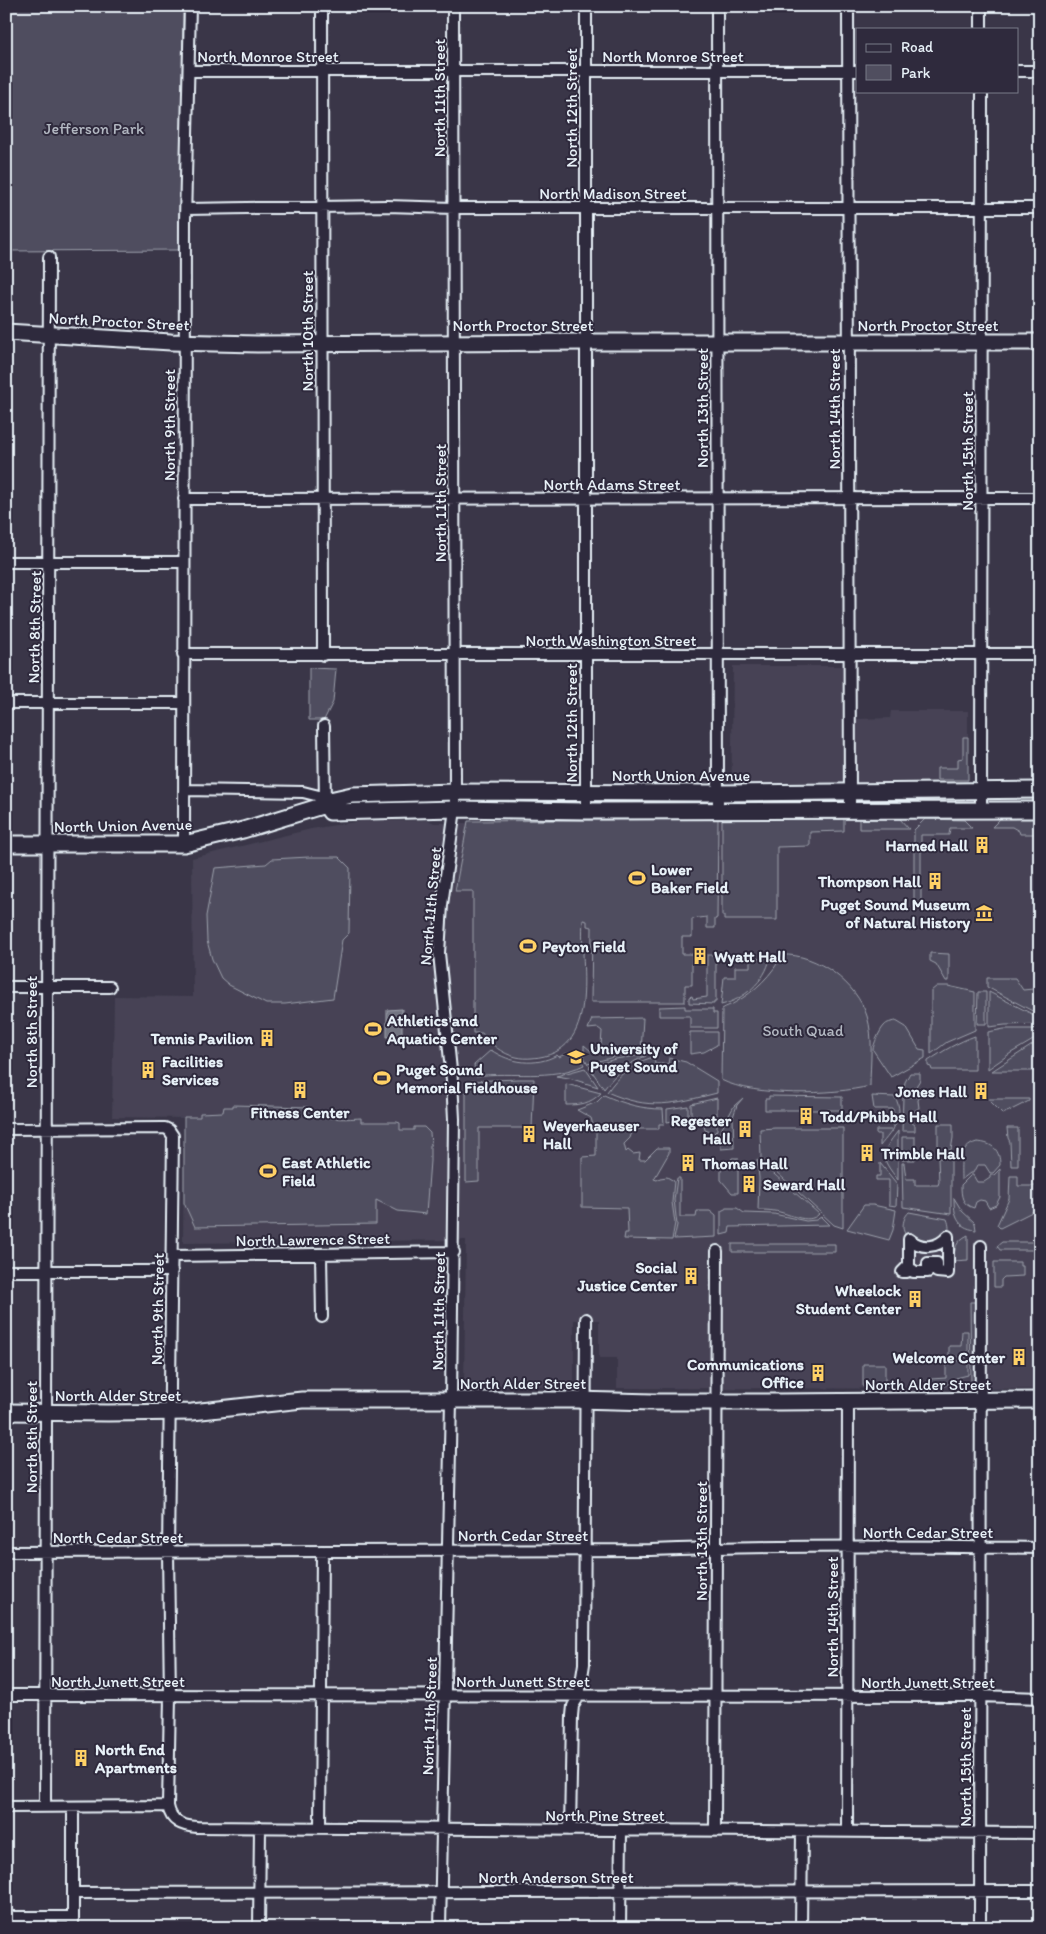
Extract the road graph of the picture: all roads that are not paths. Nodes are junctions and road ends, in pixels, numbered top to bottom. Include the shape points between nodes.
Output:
1 (190, 6) edge
2 (322, 6) edge
3 (453, 6) edge
4 (586, 6) edge
5 (716, 6) edge
6 (848, 6) edge
7 (981, 6) edge
8 (981, 28) edge
9 (189, 71) junction
10 (322, 71) junction
11 (586, 71) junction
12 (717, 71) junction
13 (853, 71) edge
14 (1018, 71) edge
15 (1040, 71) edge
16 (454, 72) junction
17 (982, 92) edge
18 (322, 208) junction
19 (454, 208) junction
20 (586, 208) junction
21 (717, 208) junction
22 (848, 208) junction
23 (982, 208) junction
24 (1040, 208) edge
25 (186, 209) junction
26 (49, 257) dead end
27 (6, 332) edge
28 (49, 335) junction
29 (323, 342) junction
30 (586, 342) junction
31 (717, 342) junction
32 (849, 342) junction
33 (981, 342) junction
34 (1040, 342) edge
35 (185, 343) junction
36 (454, 343) junction
37 (717, 498) junction
38 (849, 498) junction
39 (982, 498) junction
40 (1040, 498) edge
41 (184, 499) junction
42 (322, 499) junction
43 (455, 499) junction
44 (587, 499) junction
45 (6, 562) edge
46 (49, 562) junction
47 (183, 562) junction
48 (183, 654) junction
49 (981, 654) junction
50 (1040, 654) edge
51 (323, 655) junction
52 (455, 655) junction
53 (587, 655) junction
54 (850, 655) junction
55 (718, 656) junction
56 (183, 703) junction
57 (6, 704) edge
58 (48, 704) junction
59 (324, 726) dead end
60 (184, 790) junction
61 (1040, 790) edge
62 (850, 791) junction
63 (981, 791) junction
64 (455, 792) junction
65 (586, 792) junction
66 (718, 793) junction
67 (325, 805) junction
68 (455, 809) junction
69 (718, 810) junction
70 (981, 810) junction
71 (1040, 810) edge
72 (586, 811) junction
73 (850, 811) junction
74 (6, 844) edge
75 (48, 844) junction
76 (184, 844) junction
77 (6, 987) edge
78 (46, 987) junction
79 (110, 987) dead end
80 (6, 1129) edge
81 (46, 1129) junction
82 (948, 1236) joint
83 (981, 1246) dead end
84 (717, 1251) dead end
85 (454, 1252) junction
86 (322, 1254) junction
87 (172, 1256) junction
88 (6, 1271) edge
89 (46, 1271) junction
90 (172, 1271) junction
91 (322, 1317) dead end
92 (586, 1319) dead end
93 (451, 1400) junction
94 (587, 1400) junction
95 (1040, 1400) edge
96 (980, 1401) junction
97 (717, 1402) junction
98 (848, 1402) junction
99 (6, 1412) edge
100 (170, 1412) junction
101 (46, 1413) junction
102 (848, 1547) junction
103 (979, 1547) junction
104 (716, 1548) junction
105 (1040, 1548) edge
106 (585, 1550) junction
107 (322, 1551) junction
108 (447, 1551) junction
109 (6, 1552) edge
110 (46, 1552) junction
111 (168, 1552) junction
112 (6, 1695) edge
113 (45, 1696) junction
114 (170, 1696) junction
115 (321, 1696) junction
116 (445, 1696) junction
117 (579, 1696) junction
118 (716, 1696) junction
119 (847, 1696) junction
120 (980, 1696) junction
121 (1040, 1698) edge
122 (168, 1806) junction
123 (6, 1807) edge
124 (45, 1807) junction
125 (73, 1807) junction
126 (173, 1818) joint
127 (260, 1827) junction
128 (320, 1828) junction
129 (441, 1829) junction
130 (570, 1830) junction
131 (621, 1830) junction
132 (715, 1831) junction
133 (802, 1832) junction
134 (847, 1832) junction
135 (980, 1833) junction
136 (1040, 1833) edge
137 (801, 1891) junction
138 (980, 1891) junction
139 (1040, 1891) edge
140 (260, 1892) junction
141 (440, 1892) junction
142 (621, 1892) junction
143 (73, 1893) junction
144 (6, 1917) edge
145 (73, 1922) edge
146 (259, 1928) edge
147 (440, 1928) edge
148 (620, 1928) edge
149 (801, 1928) edge
150 (980, 1928) edge

1 - 9 street, North 9th Street
2 - 10 street, North 10th Street
3 - 16 street, North 11th Street
4 - 11 street, North 12th Street
5 - 12 street, North 13th Street
6 - 13 street, North 14th Street
7 - 8 street
9 - 10 street, North Monroe Street
9 - 25 street, North 9th Street
10 - 16 street, North Monroe Street
10 - 18 street, North 10th Street
11 - 12 street, North Monroe Street
11 - 16 street, North Monroe Street
11 - 20 street, North 12th Street
12 - 13 street, North Monroe Street
12 - 21 street, North 13th Street
13 - 22 street, North 14th Street
14 - 15 street
16 - 19 street, North 11th Street
17 - 23 street, North 15th Street
18 - 19 street, North Madison Street
18 - 25 street, North Madison Street
18 - 29 street, North 10th Street
19 - 20 street, North Madison Street
19 - 36 street, North 11th Street
20 - 21 street, North Madison Street
20 - 30 street, North 12th Street
21 - 22 street, North Madison Street
21 - 31 street, North 13th Street
22 - 23 street, North Madison Street
22 - 32 street, North 14th Street
23 - 24 street, North Madison Street
23 - 33 street, North 15th Street
25 - 35 street, North 9th Street
26 - 28 street, North 8th Street
27 - 28 street, North Proctor Street
28 - 35 street, North Proctor Street
28 - 46 street, North 8th Street
29 - 35 street, North Proctor Street
29 - 36 street, North Proctor Street
29 - 42 street, North 10th Street
30 - 31 street, North Proctor Street
30 - 36 street, North Proctor Street
30 - 44 street, North 12th Street
31 - 32 street, North Proctor Street
31 - 37 street, North 13th Street
32 - 33 street, North Proctor Street
32 - 38 street, North 14th Street
33 - 34 street, North Proctor Street
33 - 39 street, North 15th Street
35 - 41 street, North 9th Street
36 - 43 street, North 11th Street
37 - 38 street, North Adams Street
37 - 44 street, North Adams Street
37 - 55 street, North 13th Street
38 - 39 street, North Adams Street
38 - 54 street, North 14th Street
39 - 40 street, North Adams Street
39 - 49 street, North 15th Street
41 - 42 street, North Adams Street
41 - 47 street, North 9th Street
42 - 43 street, North Adams Street
42 - 51 street, North 10th Street
43 - 44 street, North Adams Street
43 - 52 street, North 11th Street
44 - 53 street, North 12th Street
45 - 46 street
46 - 47 street
46 - 58 street, North 8th Street
47 - 48 street, North 9th Street
48 - 51 street, North Washington Street
48 - 56 street, North 9th Street
49 - 50 street, North Washington Street
49 - 54 street, North Washington Street
49 - 63 street, North 15th Street
51 - 52 street, North Washington Street
52 - 53 street, North Washington Street
52 - 64 street, North 11th Street
53 - 55 street, North Washington Street
53 - 65 street, North 12th Street
54 - 55 street, North Washington Street
54 - 62 street, North 14th Street
55 - 66 street, North 13th Street
56 - 58 street
56 - 60 street, North 9th Street
57 - 58 street
58 - 75 street, North 8th Street
59 - 67 street
60 - 67 street, North Union Avenue via 303,792 319,796
60 - 76 street, North 9th Street
61 - 63 street, North Union Avenue
62 - 63 street, North Union Avenue
62 - 66 street, North Union Avenue
62 - 73 street, North 14th Street
63 - 70 street, North 15th Street
64 - 65 street, North Union Avenue
64 - 67 street, North Union Avenue via 352,795 330,800
64 - 68 street, North 11th Street
65 - 66 street, North Union Avenue
65 - 72 street, North 12th Street
66 - 69 street, North 13th Street
67 - 68 street, North Union Avenue via 330,812
67 - 76 street, North Union Avenue via 244,830
68 - 72 street, North Union Avenue
68 - 85 street, North 11th Street via 439,953 454,1119
69 - 72 street, North Union Avenue
69 - 73 street, North Union Avenue
70 - 71 street, North Union Avenue
70 - 73 street, North Union Avenue
74 - 75 street, North Union Avenue
75 - 76 street, North Union Avenue
75 - 78 street, North 8th Street
77 - 78 street
78 - 79 street
78 - 81 street, North 8th Street
80 - 81 street
81 - 87 street, North 9th Street via 169,1130 174,1140
81 - 89 street, North 8th Street
82 - 82 street via 941,1243 929,1246 909,1239 909,1265 902,1272 928,1272 928,1263 937,1263 937,1272 948,1273
83 - 96 street, North 15th Street
84 - 97 street, North 13th Street
85 - 86 street, North Lawrence Street
85 - 93 street, North 11th Street
86 - 87 street, North Lawrence Street
86 - 91 street
87 - 90 street, North 9th Street
88 - 89 street
89 - 90 street
89 - 101 street, North 8th Street
90 - 100 street, North 9th Street
92 - 94 street
93 - 94 street, North Alder Street
93 - 100 street, North Alder Street via 284,1401
93 - 108 street, North 11th Street
94 - 97 street, North Alder Street
94 - 106 street
95 - 96 street, North Alder Street
96 - 98 street, North Alder Street
96 - 103 street, North 15th Street
97 - 98 street, North Alder Street
97 - 104 street, North 13th Street
98 - 102 street, North 14th Street
99 - 101 street, North Alder Street
100 - 101 street, North Alder Street
100 - 111 street, North 9th Street
101 - 110 street, North 8th Street
102 - 103 street, North Cedar Street
102 - 104 street, North Cedar Street
102 - 119 street, North 14th Street
103 - 105 street, North Cedar Street
103 - 120 street, North 15th Street
104 - 106 street, North Cedar Street
104 - 118 street, North 13th Street
106 - 108 street, North Cedar Street
106 - 117 street via 584,1664
107 - 108 street, North Cedar Street
107 - 111 street, North Cedar Street
107 - 115 street
108 - 116 street, North 11th Street
109 - 110 street, North Cedar Street
110 - 111 street, North Cedar Street
110 - 113 street, North 8th Street
111 - 114 street, North 9th Street
112 - 113 street, North Junett Street
113 - 114 street, North Junett Street
113 - 124 street, North 8th Street
114 - 115 street, North Junett Street
114 - 122 street, North 9th Street
115 - 116 street, North Junett Street
115 - 128 street
116 - 117 street, North Junett Street
116 - 129 street, North 11th Street
117 - 118 street, North Junett Street
117 - 130 street via 572,1716
118 - 119 street, North Junett Street
118 - 132 street, North 13th Street
119 - 120 street, North Junett Street
119 - 134 street, North 14th Street
120 - 121 street, North Junett Street
120 - 135 street, North 15th Street
122 - 125 street
122 - 126 street, North 9th Street
123 - 124 street
124 - 125 street
125 - 143 street
126 - 127 street, North Pine Street via 190,1826
127 - 128 street, North Pine Street
127 - 140 street
128 - 129 street, North Pine Street
129 - 130 street, North Pine Street
129 - 141 street, North 11th Street
130 - 131 street, North Pine Street
131 - 132 street, North Pine Street
131 - 142 street
132 - 133 street, North Pine Street
133 - 134 street, North Pine Street
133 - 137 street
134 - 135 street, North Pine Street
135 - 136 street, North Pine Street
135 - 138 street, North 15th Street
137 - 138 street, North Anderson Street
137 - 142 street, North Anderson Street
137 - 149 street
138 - 139 street, North Anderson Street
138 - 150 street, North 15th Street
140 - 141 street, North Anderson Street
140 - 143 street, North Anderson Street
140 - 146 street
141 - 142 street, North Anderson Street
141 - 147 street, North 11th Street
142 - 148 street
143 - 145 street
144 - 145 street

